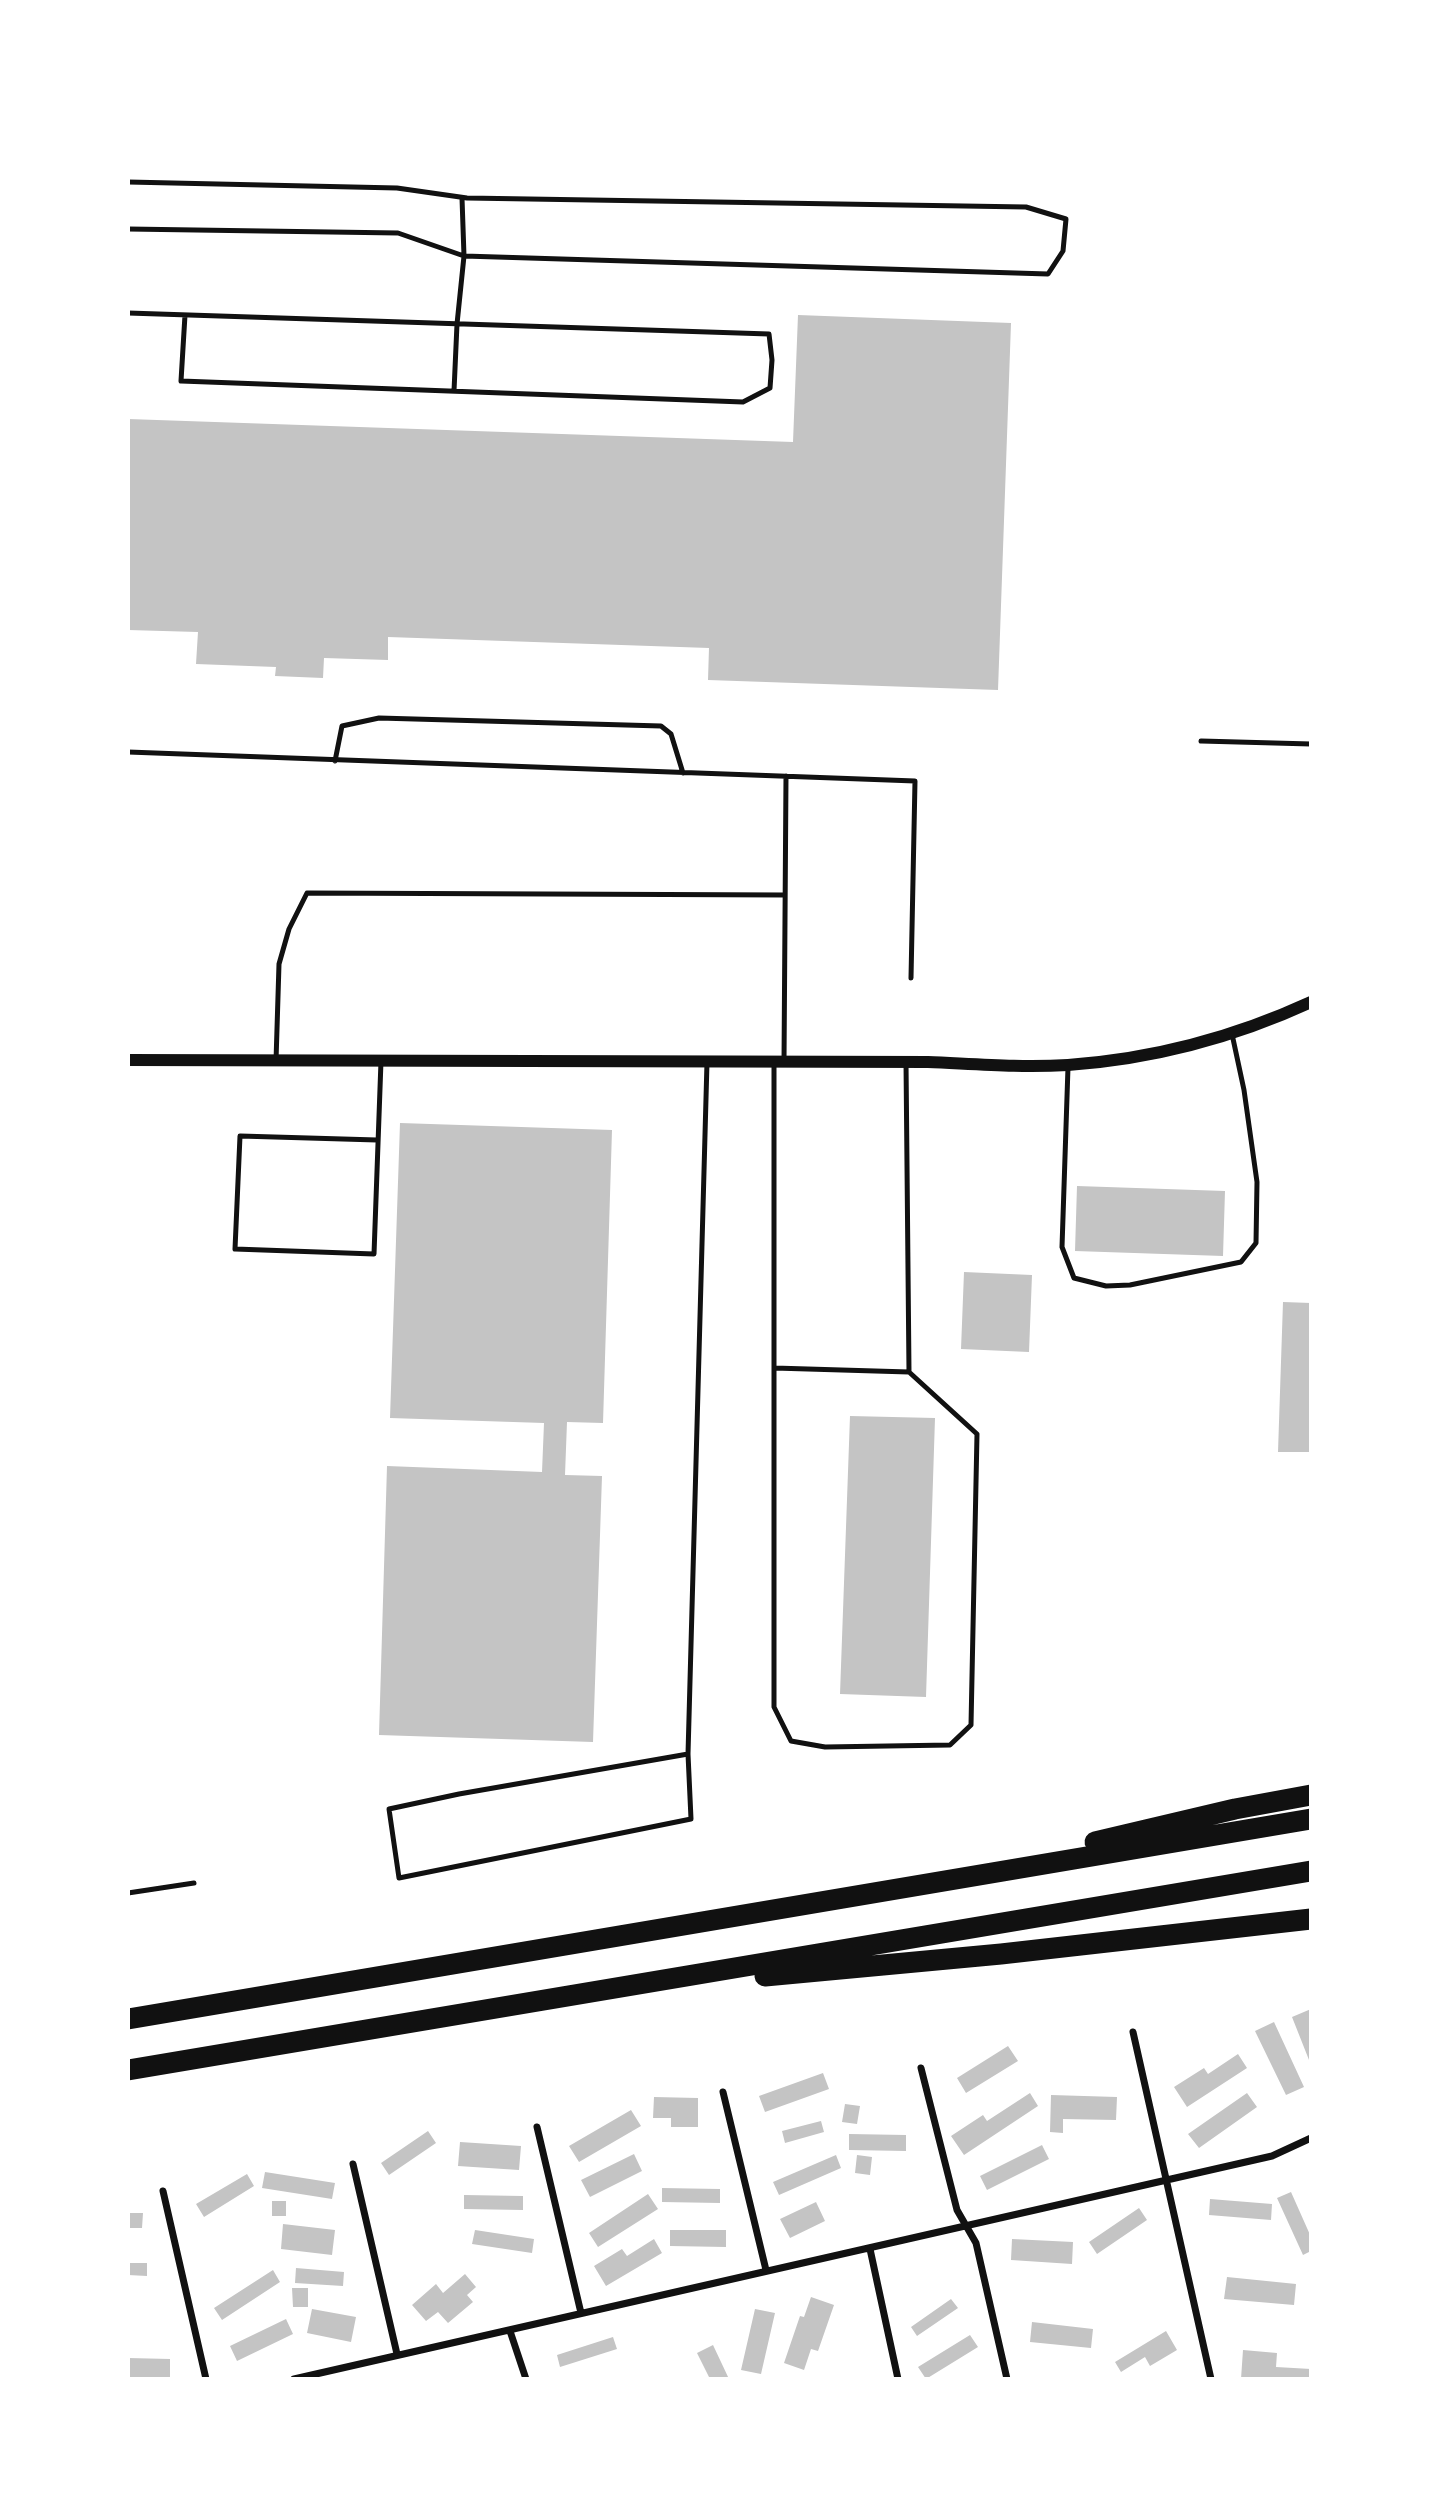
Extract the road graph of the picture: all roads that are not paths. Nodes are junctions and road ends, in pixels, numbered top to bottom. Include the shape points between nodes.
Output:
1 (128, 182) edge
2 (462, 198) junction
3 (128, 229) edge
4 (464, 256) junction
5 (128, 313) edge
6 (185, 315) junction
7 (457, 324) junction
8 (454, 391) junction
9 (1201, 741) dead end
10 (1311, 744) edge
11 (128, 752) edge
12 (335, 761) junction
13 (684, 773) junction
14 (786, 776) junction
15 (785, 895) junction
16 (911, 978) dead end
17 (1311, 1002) edge
18 (1232, 1034) junction
19 (128, 1060) edge
20 (276, 1061) junction
21 (381, 1061) junction
22 (707, 1062) junction
23 (779, 1062) junction
24 (906, 1062) junction
25 (1069, 1065) junction
26 (377, 1140) junction
27 (774, 1368) junction
28 (909, 1372) junction
29 (688, 1754) junction
30 (1311, 1795) edge
31 (1311, 1819) edge
32 (1311, 1871) edge
33 (194, 1882) dead end
34 (898, 1888) junction
35 (128, 1893) edge
36 (1311, 1919) edge
37 (572, 1996) junction
38 (128, 2020) edge
39 (1133, 2032) dead end
40 (921, 2068) dead end
41 (128, 2070) edge
42 (723, 2092) dead end
43 (537, 2127) dead end
44 (1311, 2138) edge
45 (353, 2164) dead end
46 (1165, 2180) junction
47 (163, 2191) dead end
48 (965, 2225) junction
49 (870, 2249) junction
50 (766, 2270) junction
51 (581, 2314) junction
52 (510, 2331) junction
53 (397, 2354) junction
54 (206, 2379) edge
55 (294, 2379) edge
56 (526, 2379) edge
57 (898, 2379) edge
58 (1007, 2379) edge
59 (1211, 2379) edge

1 - 2 lane via 397,188
2 - 4 lane
2 - 4 lane via 1026,207 1066,219 1063,251 1048,274
3 - 4 lane via 398,233
4 - 7 lane
5 - 6 lane
6 - 7 lane
6 - 8 lane via 181,381
7 - 8 lane
7 - 8 lane via 769,334 772,360 770,388 743,402
9 - 10 lane
11 - 12 lane
12 - 13 lane
12 - 13 lane via 342,726 379,718 660,726 671,734
13 - 14 lane
14 - 15 lane
14 - 16 lane via 915,781
15 - 20 lane via 307,893 289,929 279,964
15 - 23 lane
17 - 18 street
18 - 25 street via 1126,1058
18 - 25 lane via 1257,1182 1256,1243 1241,1262 1130,1285 1106,1286 1074,1278 1062,1247
19 - 20 street
20 - 21 street
21 - 22 street
21 - 26 lane
22 - 23 street
22 - 29 lane
23 - 24 street
23 - 27 lane
24 - 25 street
24 - 28 lane
26 - 26 lane via 374,1254 236,1249 240,1136
27 - 28 lane
27 - 28 lane via 774,1707 791,1741 825,1747 950,1745 971,1724 977,1434
29 - 29 lane via 389,1810 400,1878 691,1819
30 - 34 highway
31 - 34 highway
32 - 37 highway
33 - 35 lane
34 - 38 highway
36 - 37 highway
37 - 41 highway
39 - 46 street
40 - 48 street via 957,2210
42 - 50 street
43 - 51 street
44 - 46 street via 1272,2157
45 - 53 street
46 - 48 street
46 - 59 street
47 - 54 street
48 - 49 street
48 - 58 street via 976,2243
49 - 50 street
49 - 57 street
50 - 51 street
51 - 52 street
52 - 53 street
52 - 56 street
53 - 55 street

